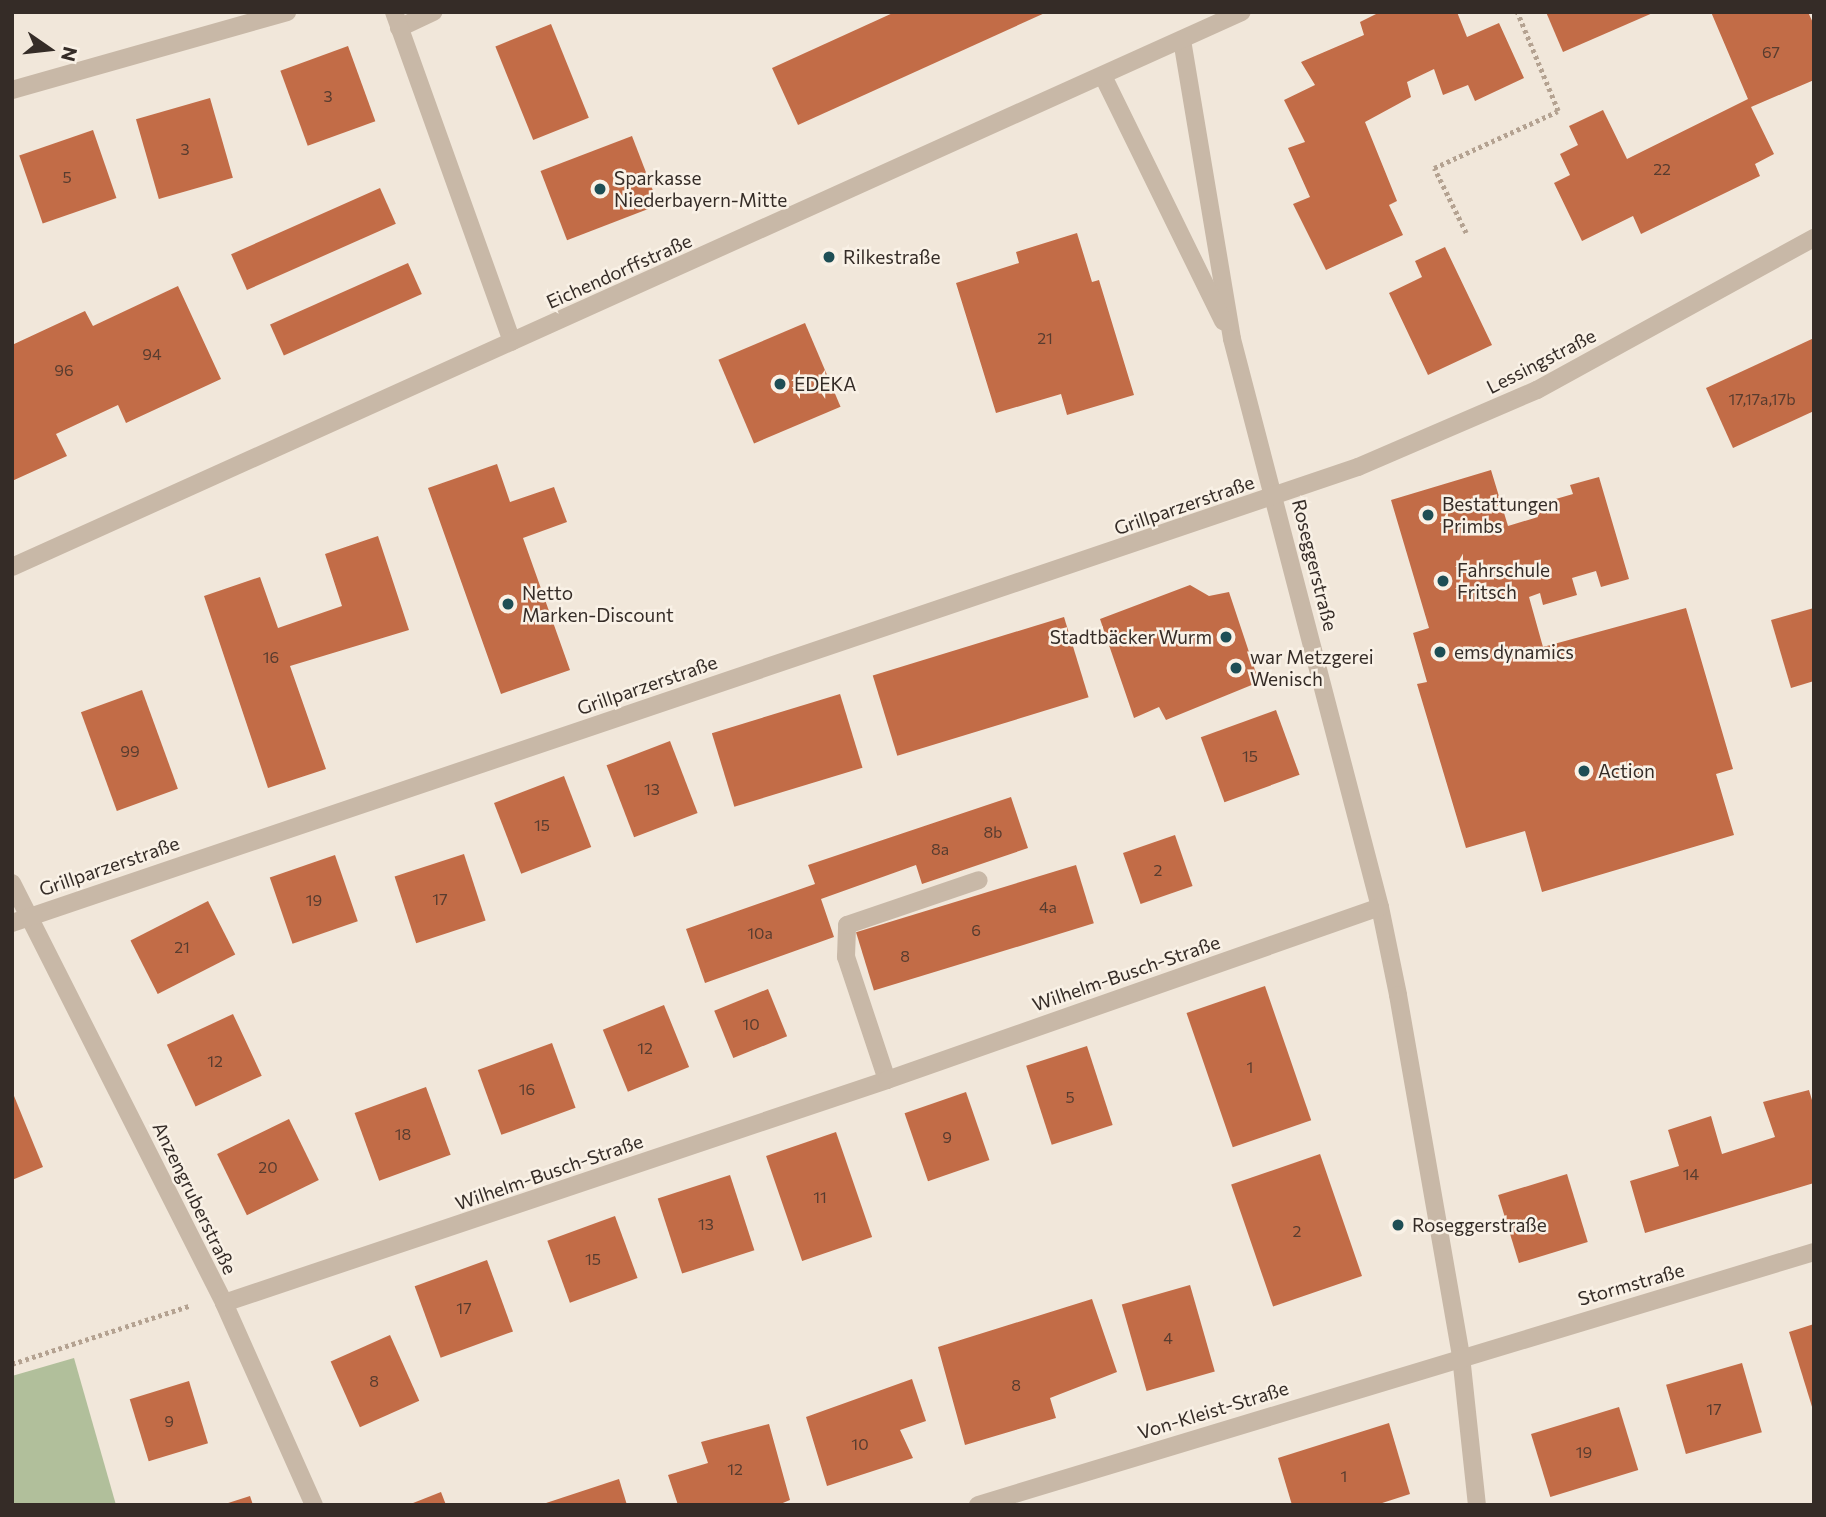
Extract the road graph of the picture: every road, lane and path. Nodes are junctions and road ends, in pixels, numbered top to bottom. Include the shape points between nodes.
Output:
1 (287, 12) edge
2 (433, 12) edge
3 (1242, 12) edge
4 (1517, 12) edge
5 (397, 20) edge
6 (1182, 40) junction
7 (1103, 76) junction
8 (12, 90) edge
9 (1466, 233) dead end
10 (1814, 238) edge
11 (1232, 340) junction
12 (512, 342) junction
13 (1276, 496) junction
14 (12, 567) edge
15 (979, 880) dead end
16 (12, 883) edge
17 (1380, 907) junction
18 (31, 914) junction
19 (12, 923) edge
20 (887, 1080) junction
21 (1814, 1252) edge
22 (222, 1299) junction
23 (1461, 1356) junction
24 (12, 1364) edge
25 (314, 1505) edge
26 (978, 1505) edge
27 (1477, 1505) edge

1 - 8 street
2 - 5 street
3 - 6 street, Eichendorffstraße
4 - 9 path via 1558,111 1434,168
5 - 12 street
6 - 7 street, Eichendorffstraße
6 - 11 street, Roseggerstraße
7 - 11 street, Roseggerstraße
7 - 12 street, Eichendorffstraße
10 - 13 street, Lessingstraße via 1537,390
11 - 13 street, Roseggerstraße
12 - 14 street, Eichendorffstraße
13 - 17 street, Roseggerstraße
13 - 18 street, Grillparzerstraße
15 - 20 street via 847,925 846,957
16 - 18 street, Anzengruberstraße
17 - 20 street, Wilhelm-Busch-Straße
17 - 23 street, Roseggerstraße
18 - 19 street
18 - 22 street, Anzengruberstraße
20 - 22 street, Wilhelm-Busch-Straße
21 - 23 street, Stormstraße
22 - 24 path
22 - 25 street, Anzengruberstraße
23 - 26 street, Von-Kleist-Straße
23 - 27 street, Roseggerstraße

